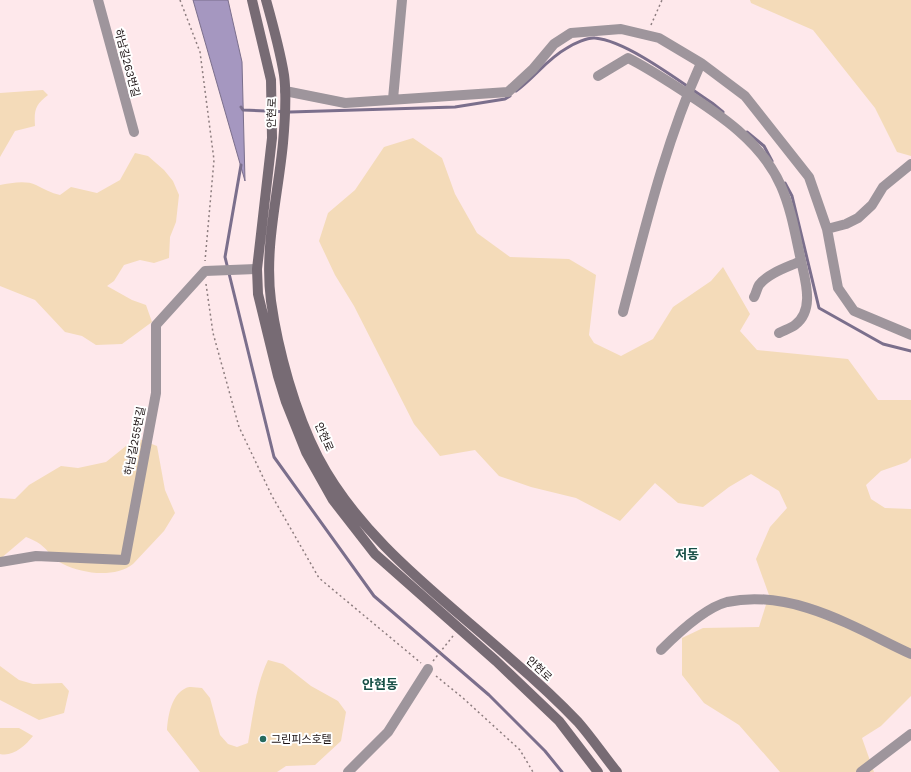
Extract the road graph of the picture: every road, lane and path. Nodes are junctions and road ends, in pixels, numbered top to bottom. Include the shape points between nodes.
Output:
1 (98, 0) edge
2 (252, 0) edge
3 (266, 0) edge
4 (402, 0) edge
5 (662, 0) edge
6 (646, 35) junction
7 (701, 63) junction
8 (598, 76) dead end
9 (689, 90) junction
10 (271, 91) junction
11 (285, 91) junction
12 (393, 99) junction
13 (134, 132) dead end
14 (911, 164) edge
15 (827, 230) junction
16 (801, 261) junction
17 (257, 269) junction
18 (268, 269) junction
19 (754, 297) dead end
20 (623, 312) dead end
21 (779, 333) dead end
22 (911, 335) edge
23 (0, 562) edge
24 (458, 629) junction
25 (661, 650) dead end
26 (911, 654) edge
27 (428, 668) joint
28 (911, 734) edge
29 (348, 772) edge
30 (598, 772) edge
31 (617, 772) edge
32 (861, 772) edge

1 - 13 street, 하남길263번길
2 - 10 street, 안현로
3 - 11 street, 안현로 via 284,74
4 - 12 street
5 - 6 path
6 - 7 street via 659,38
6 - 12 street via 621,29 572,33 554,44 533,69 508,92
7 - 9 street
7 - 15 street via 745,96 809,177
8 - 9 street via 628,58
9 - 16 street via 747,138 768,163 781,186
9 - 20 street via 665,156
10 - 11 street
10 - 17 street, 안현로 via 272,138
11 - 12 street via 345,103
11 - 18 street, 안현로 via 283,142
14 - 15 street via 884,188 872,205 858,218
15 - 22 street via 838,288 854,311
16 - 19 street via 766,279 758,286
16 - 21 street via 808,294 805,313 797,324
17 - 18 street
17 - 23 street, 하남길255번길 via 204,271 156,325 156,393 125,560 36,556
17 - 24 street, 안현로 via 258,294 278,376 295,427 317,473 333,500 375,554
18 - 31 street, 안현로 via 275,326 298,408 318,457 348,502 390,552 578,722
24 - 27 path
24 - 30 street, 안현로 via 559,721
25 - 26 street via 711,609 726,602 770,600 799,605 837,619
27 - 29 street via 388,732
28 - 32 street

